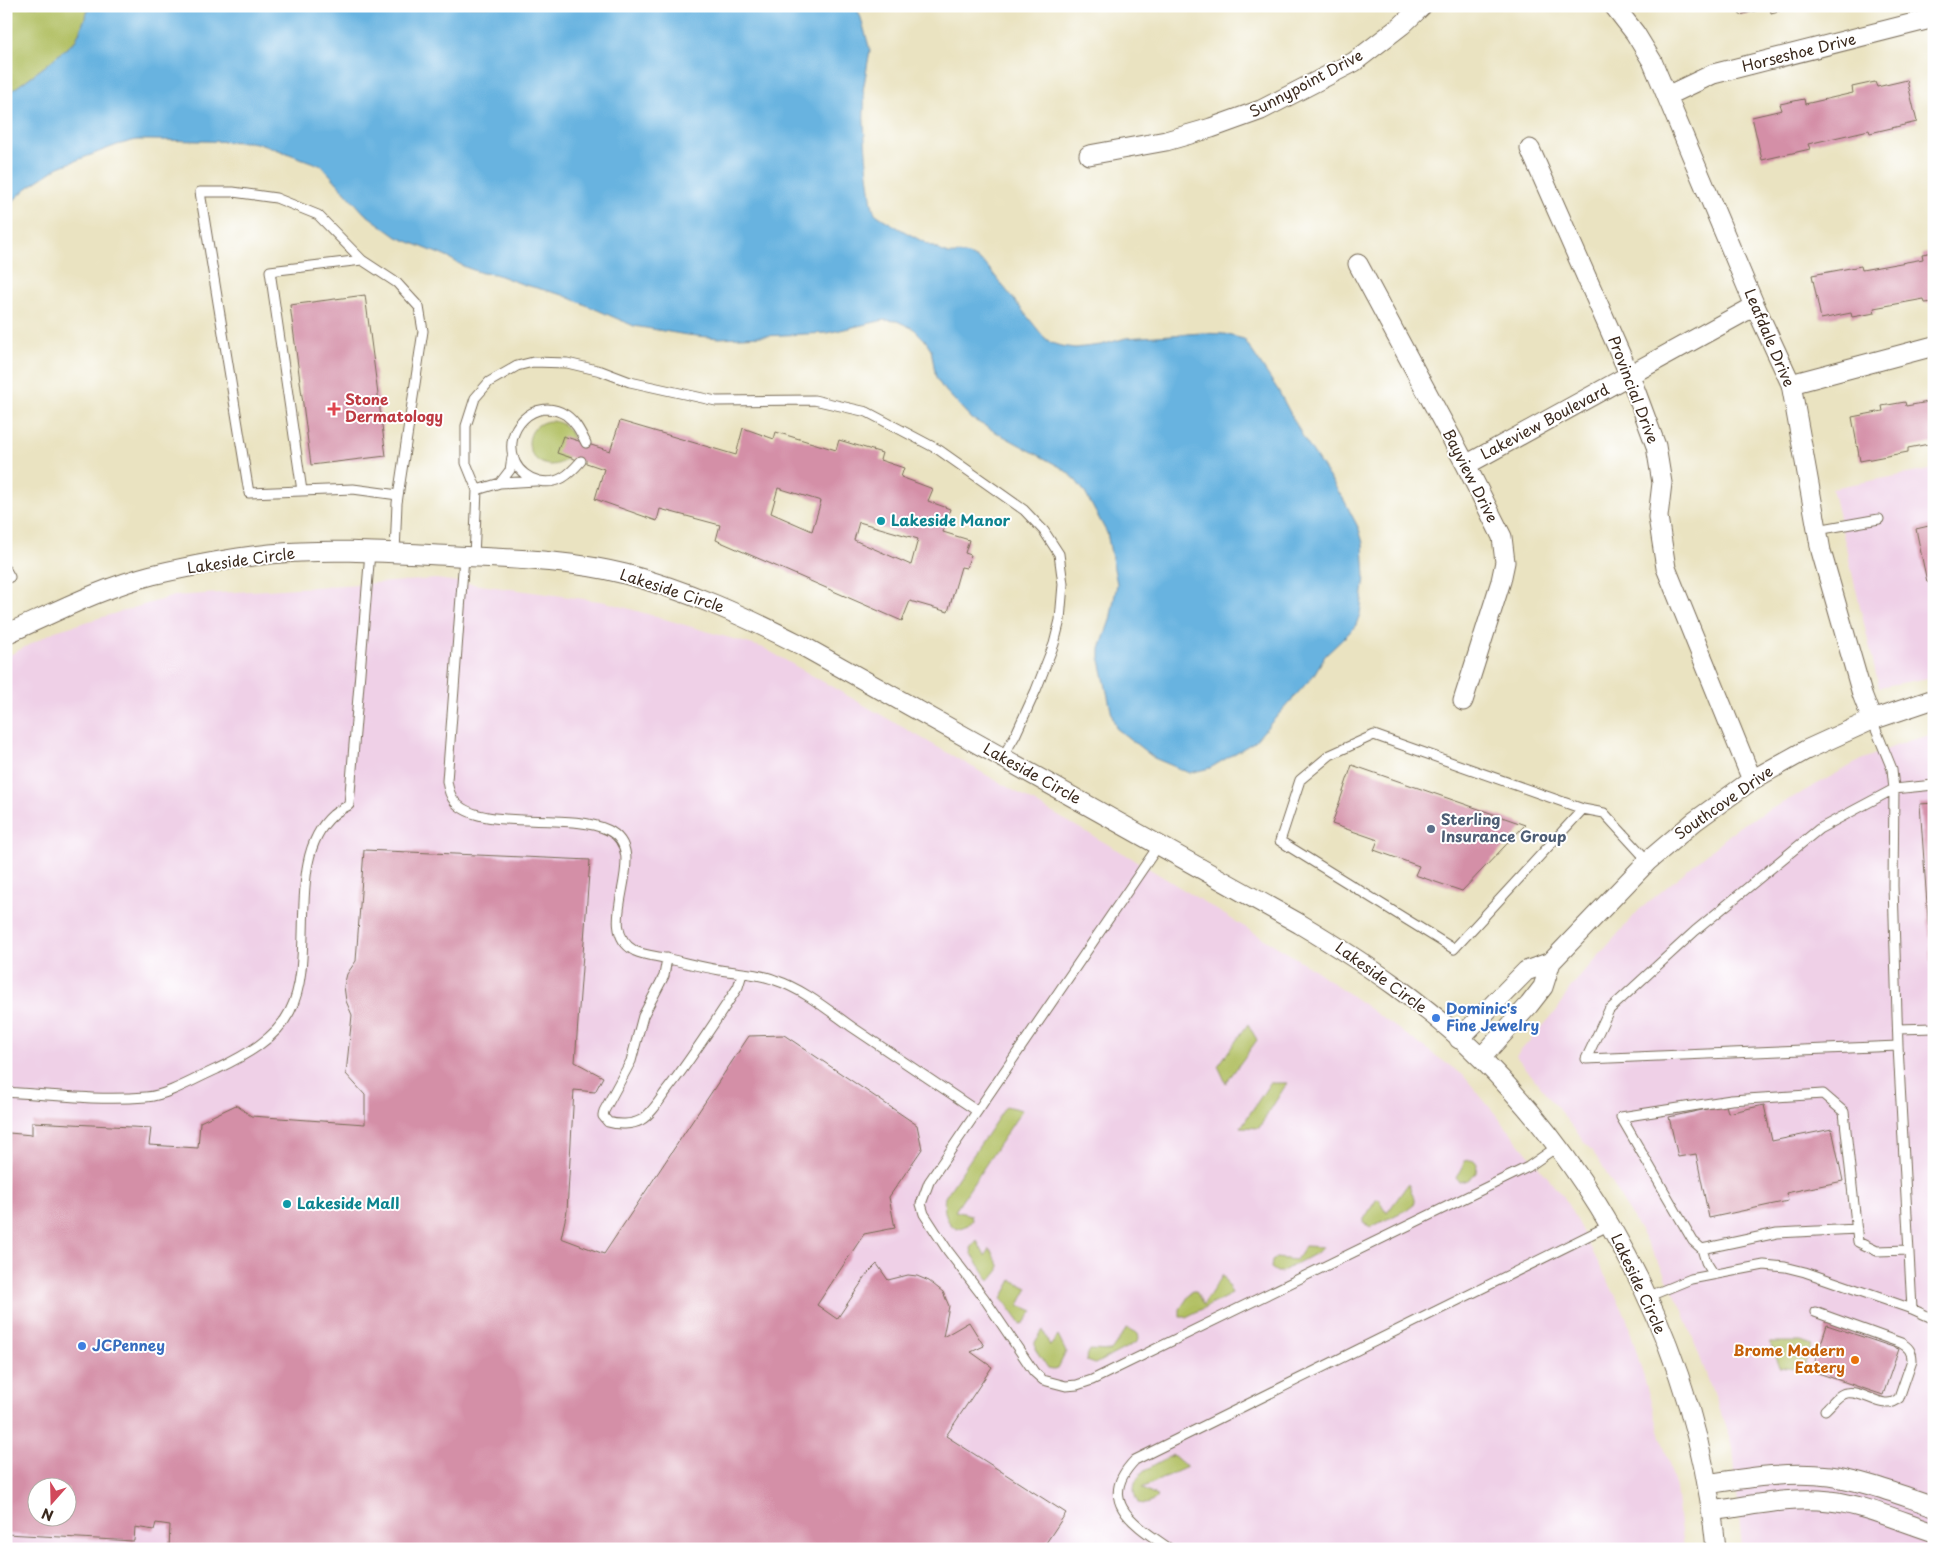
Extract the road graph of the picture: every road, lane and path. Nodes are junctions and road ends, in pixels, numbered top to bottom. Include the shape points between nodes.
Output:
1 (1422, 6) edge
2 (1614, 6) edge
3 (1934, 18) edge
4 (1667, 96) junction
5 (1530, 149) dead end
6 (1089, 155) dead end
7 (362, 260) junction
8 (1358, 264) dead end
9 (1755, 306) junction
10 (1934, 346) edge
11 (1630, 376) junction
12 (1791, 384) junction
13 (586, 443) dead end
14 (512, 455) junction
15 (581, 461) dead end
16 (1466, 465) junction
17 (536, 481) junction
18 (500, 483) junction
19 (477, 490) junction
20 (302, 491) junction
21 (398, 495) junction
22 (1879, 519) dead end
23 (1817, 530) junction
24 (370, 552) junction
25 (395, 554) junction
26 (469, 557) junction
27 (6, 570) edge
28 (6, 579) edge
29 (6, 634) edge
30 (1934, 699) edge
31 (1463, 701) dead end
32 (1872, 720) junction
33 (1002, 758) junction
34 (1752, 780) junction
35 (1934, 785) edge
36 (1894, 789) junction
37 (1583, 809) junction
38 (1159, 845) junction
39 (1648, 861) junction
40 (667, 958) junction
41 (1551, 962) junction
42 (742, 974) junction
43 (1934, 1028) edge
44 (1898, 1029) junction
45 (1459, 1038) junction
46 (1898, 1046) junction
47 (1481, 1058) junction
48 (6, 1092) edge
49 (977, 1111) junction
50 (1558, 1146) junction
51 (1610, 1225) junction
52 (1856, 1229) junction
53 (1702, 1249) junction
54 (1909, 1250) junction
55 (1714, 1273) junction
56 (1647, 1297) junction
57 (1912, 1309) junction
58 (1815, 1312) dead end
59 (1934, 1319) edge
60 (1825, 1410) dead end
61 (1707, 1484) junction
62 (1934, 1506) edge
63 (1711, 1511) junction
64 (1934, 1532) edge
65 (1170, 1549) edge
66 (1716, 1549) edge

1 - 6 street, Sunnypoint Drive via 1354,62 1261,110 1166,141
2 - 4 street, Leafdale Drive via 1644,47
3 - 4 street, Horseshoe Drive via 1713,74
4 - 9 street, Leafdale Drive
5 - 11 street, Provincial Drive
7 - 20 lane via 270,271
7 - 20 lane via 318,216 276,198 233,192 200,192 249,493
7 - 21 lane via 397,283 419,307 423,331
8 - 16 street, Bayview Drive
9 - 11 street, Lakeview Boulevard
9 - 12 street, Leafdale Drive
10 - 12 street
11 - 16 street, Lakeview Boulevard
11 - 34 street, Provincial Drive via 1656,446 1662,483 1658,517 1666,568
12 - 23 street, Leafdale Drive
13 - 14 lane via 574,422 565,414 541,410 530,414 514,432
14 - 17 lane via 517,466
14 - 18 lane via 510,470
15 - 17 lane via 570,475 560,480
16 - 31 street, Bayview Drive via 1502,537 1505,562
17 - 18 lane
18 - 19 lane
19 - 26 lane
19 - 33 lane via 466,463 466,426 475,398 489,382 517,366 533,362 567,363 630,382 716,401 814,400 867,412 883,420 939,450 1024,510 1044,530 1058,554 1063,584 1054,644 1036,690
20 - 21 lane via 353,489
21 - 25 lane
22 - 23 lane
23 - 32 street, Leafdale Drive
24 - 25 street, Lakeside Circle
24 - 29 street, Lakeside Circle via 270,554 198,565 101,592
24 - 48 lane via 349,805 323,826 311,851 306,874 299,989 290,1012 257,1046 236,1060 149,1097 123,1099
25 - 26 street, Lakeside Circle
26 - 33 street, Lakeside Circle via 542,560 600,569 704,599 802,645
26 - 40 lane via 446,781 451,796 462,808 484,817 588,824 614,834 625,851 617,926 623,942 636,952
27 - 28 lane via 10,577
30 - 32 street, Southcove Drive
32 - 34 street, Southcove Drive via 1806,750
32 - 36 lane via 1892,769
33 - 38 street, Lakeside Circle
34 - 39 street, Southcove Drive via 1695,821
35 - 36 lane
36 - 44 lane via 1893,886
36 - 46 lane via 1819,829 1694,931 1609,1010 1586,1059
37 - 37 lane via 1454,949 1280,841 1300,780 1330,755 1374,735
37 - 39 lane via 1604,813
38 - 45 street, Lakeside Circle via 1346,951 1393,984
38 - 49 lane
39 - 41 street, Southcove Drive
40 - 42 lane
40 - 42 lane via 664,976 643,1016 632,1061 604,1112 608,1122 637,1122 654,1107 678,1077 741,981
41 - 45 street, Southcove Drive via 1526,971
41 - 47 street, Southcove Drive via 1543,987
42 - 49 lane via 773,979 800,992
43 - 44 lane
44 - 46 lane
45 - 47 street, Lakeside Circle
46 - 54 lane
47 - 50 street, Lakeside Circle
49 - 50 lane via 929,1182 921,1204 924,1214 1034,1372 1043,1380 1066,1386 1092,1380 1528,1167
50 - 51 street, Lakeside Circle
51 - 56 street, Lakeside Circle
51 - 65 lane via 1135,1460 1122,1476 1118,1496 1120,1506 1135,1525
52 - 53 lane via 1777,1233
52 - 53 lane via 1844,1112 1823,1094 1730,1100 1621,1117 1693,1241
52 - 54 lane via 1858,1242 1877,1251
53 - 55 lane
54 - 57 lane
55 - 56 lane via 1691,1278
55 - 57 lane via 1764,1265 1784,1267
56 - 61 street, Lakeside Circle via 1681,1384
57 - 59 lane
58 - 60 lane via 1901,1343 1912,1354 1895,1402 1886,1403 1846,1393
61 - 62 street via 1783,1475 1831,1476
61 - 63 street, Lakeside Circle
63 - 64 street via 1776,1502 1832,1501
63 - 66 street, Lakeside Circle

